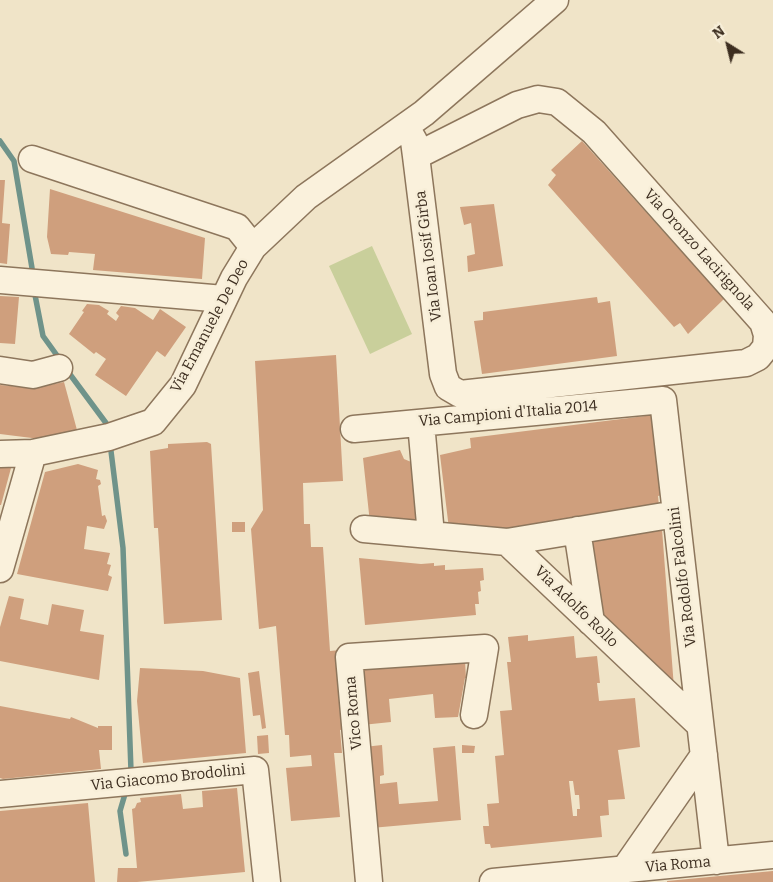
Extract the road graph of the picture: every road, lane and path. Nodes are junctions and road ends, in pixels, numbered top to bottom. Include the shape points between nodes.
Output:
1 (555, 0) edge
2 (406, 127) junction
3 (416, 156) junction
4 (32, 159) dead end
5 (253, 248) junction
6 (0, 280) edge
7 (224, 299) junction
8 (59, 368) dead end
9 (0, 370) edge
10 (448, 387) joint
11 (663, 400) joint
12 (421, 423) junction
13 (354, 429) dead end
14 (33, 453) junction
15 (0, 454) edge
16 (676, 514) junction
17 (364, 528) dead end
18 (577, 530) junction
19 (431, 535) junction
20 (507, 542) junction
21 (0, 569) edge
22 (591, 622) junction
23 (474, 715) dead end
24 (700, 725) junction
25 (704, 755) junction
26 (0, 794) edge
27 (773, 855) edge
28 (716, 861) junction
29 (636, 873) edge
30 (268, 882) edge
31 (369, 882) edge
32 (493, 882) edge

1 - 2 street, Via Emanuele De Deo
2 - 3 street, Via Ioan Iosif Girba via 414,141
2 - 5 street, Via Emanuele De Deo via 306,197
3 - 10 street, Via Ioan Iosif Girba via 443,374
3 - 10 street, Via Oronzo Lacirignola via 517,105 538,99 557,102 594,132 763,322 767,335 766,347 758,357 746,363 460,394
4 - 5 street via 237,227
5 - 7 street, Via Emanuele De Deo
6 - 7 street
7 - 14 street, Via Emanuele De Deo via 183,385 153,422 109,437
8 - 9 street via 33,374
11 - 12 street, Via Campioni d'Italia 2014
11 - 16 street, Via Rodolfo Falcolini
12 - 13 street, Via Campioni d'Italia 2014
12 - 19 street
14 - 15 street, Via Emanuele De Deo
14 - 21 street
16 - 18 street
16 - 24 street, Via Rodolfo Falcolini
17 - 19 street
18 - 20 street
18 - 22 street
19 - 20 street
20 - 22 street, Via Adolfo Rollo
22 - 24 street, Via Adolfo Rollo
23 - 31 street, Vico Roma via 485,648 349,657
24 - 25 street, Via Rodolfo Falcolini
25 - 28 street, Via Rodolfo Falcolini
25 - 29 street
26 - 30 street, Via Giacomo Brodolini via 255,770
27 - 28 street, Via Roma
28 - 29 street, Via Roma
29 - 32 street, Via Roma

